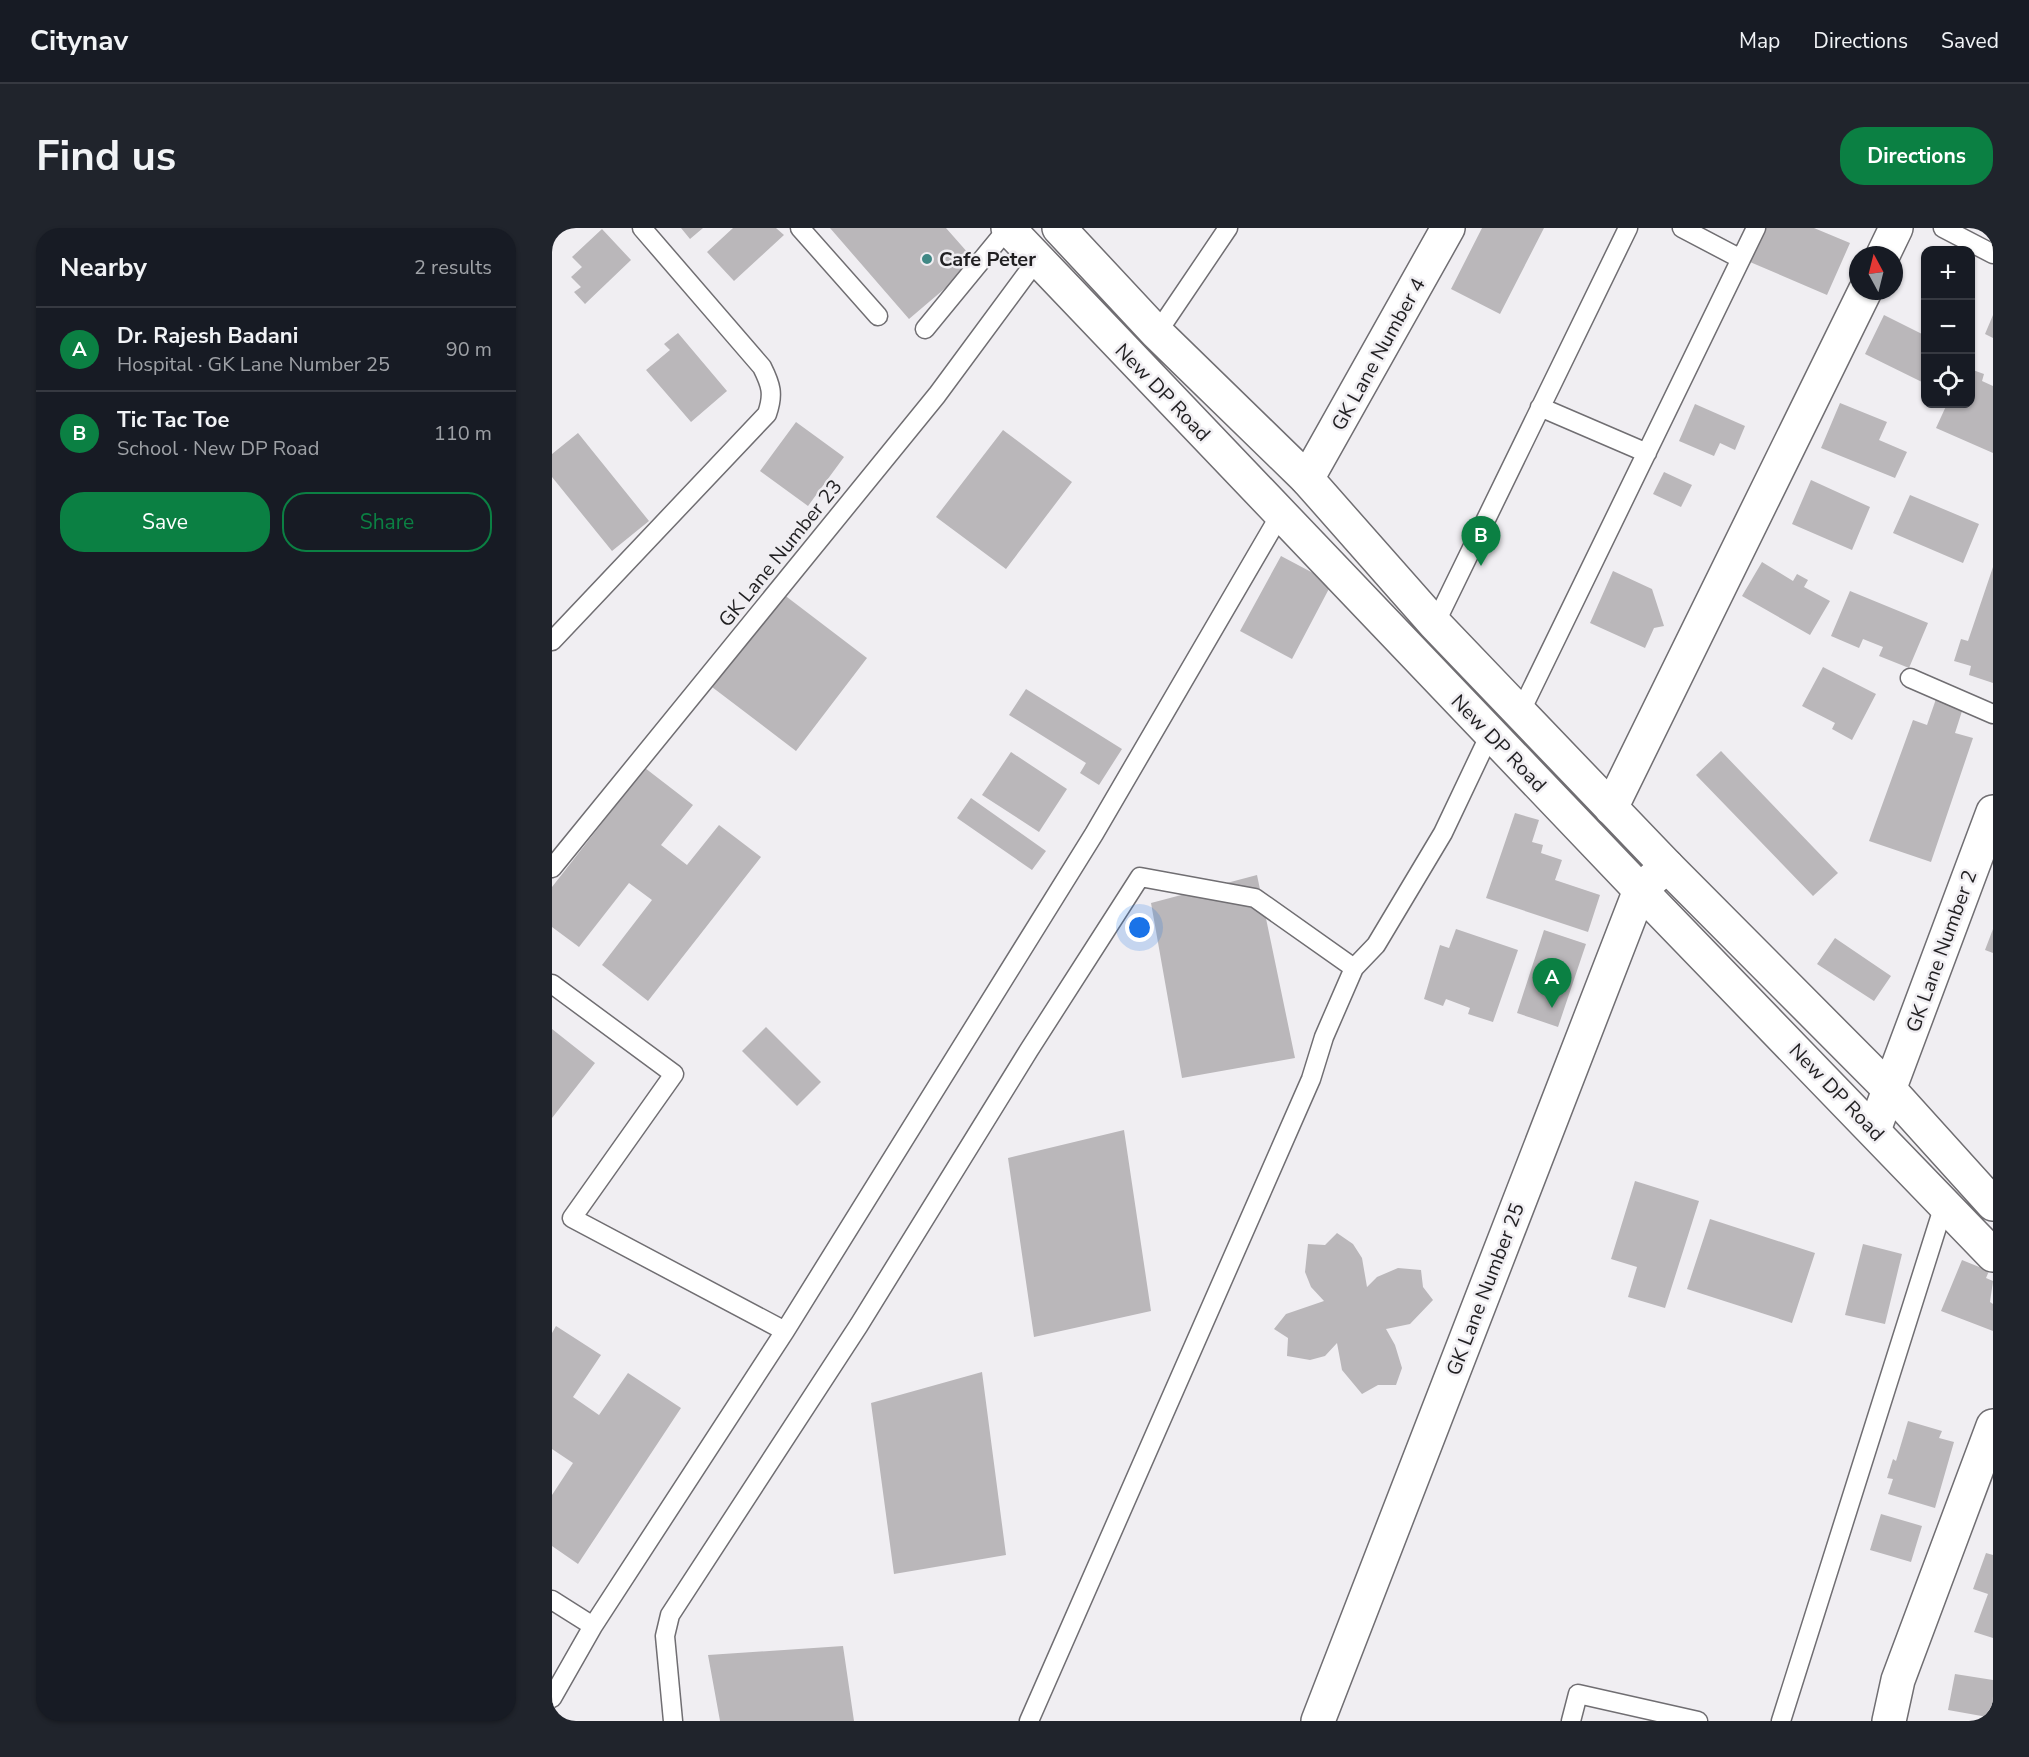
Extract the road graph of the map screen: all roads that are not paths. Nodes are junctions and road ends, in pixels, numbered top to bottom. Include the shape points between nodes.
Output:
1 (642, 228) edge
2 (800, 228) edge
3 (1008, 228) edge
4 (1059, 228) edge
5 (1228, 228) edge
6 (1448, 228) edge
7 (1628, 228) edge
8 (1682, 228) edge
9 (1756, 228) edge
10 (1896, 228) edge
11 (1943, 228) edge
12 (1887, 246) edge
13 (1993, 254) edge
14 (1741, 259) junction
15 (1036, 261) junction
16 (1861, 300) edge
17 (878, 316) dead end
18 (925, 329) dead end
19 (1157, 333) junction
20 (1540, 407) junction
21 (1647, 453) junction
22 (1307, 479) junction
23 (1280, 515) junction
24 (1435, 624) junction
25 (552, 641) edge
26 (1910, 678) dead end
27 (1520, 713) junction
28 (1993, 714) edge
29 (1490, 734) junction
30 (1611, 808) junction
31 (1993, 812) edge
32 (1585, 833) junction
33 (1667, 866) junction
34 (552, 868) edge
35 (1640, 890) junction
36 (1354, 968) junction
37 (552, 984) edge
38 (1890, 1090) junction
39 (1874, 1130) junction
40 (1993, 1204) edge
41 (1944, 1205) junction
42 (1993, 1255) edge
43 (785, 1331) junction
44 (1993, 1426) edge
45 (552, 1600) edge
46 (593, 1626) junction
47 (552, 1698) edge
48 (674, 1721) edge
49 (1029, 1721) edge
50 (1318, 1721) edge
51 (1571, 1721) edge
52 (1698, 1721) edge
53 (1781, 1721) edge
54 (1889, 1721) edge

1 - 25 lane via 762,367 773,398 767,414
2 - 17 lane
3 - 15 main road, New DP Road
3 - 18 lane
4 - 19 main road, New DP Road
5 - 19 lane
6 - 22 main road, GK Lane Number 4
7 - 20 lane
8 - 14 lane
9 - 14 lane
10 - 12 main road
11 - 13 lane
14 - 21 lane
15 - 23 main road, New DP Road
15 - 34 lane, GK Lane Number 23 via 938,395
16 - 30 main road
19 - 22 main road, New DP Road
20 - 21 lane
20 - 24 lane
21 - 27 lane
22 - 24 main road, New DP Road
23 - 29 main road, New DP Road
23 - 43 lane via 1094,834
24 - 27 main road, New DP Road
26 - 28 lane
27 - 30 main road, New DP Road
29 - 32 main road, New DP Road
29 - 36 lane via 1443,833 1376,945
30 - 32 main road
30 - 33 main road, New DP Road
31 - 38 main road, GK Lane Number 2
32 - 35 main road, New DP Road
33 - 35 main road, GK Lane Number 25
33 - 38 main road, New DP Road
35 - 39 main road, New DP Road
35 - 50 main road, GK Lane Number 25
36 - 48 lane via 1256,898 1140,877 860,1324 670,1615 665,1636
36 - 49 lane via 1324,1037 1311,1079
37 - 43 lane via 674,1074 572,1218
38 - 39 main road, GK Lane Number 2
38 - 40 main road, New DP Road
39 - 41 main road, New DP Road
41 - 42 main road, New DP Road
41 - 53 lane
43 - 46 lane
44 - 54 main road via 1898,1680
45 - 46 lane
46 - 47 lane
51 - 52 lane via 1578,1694

